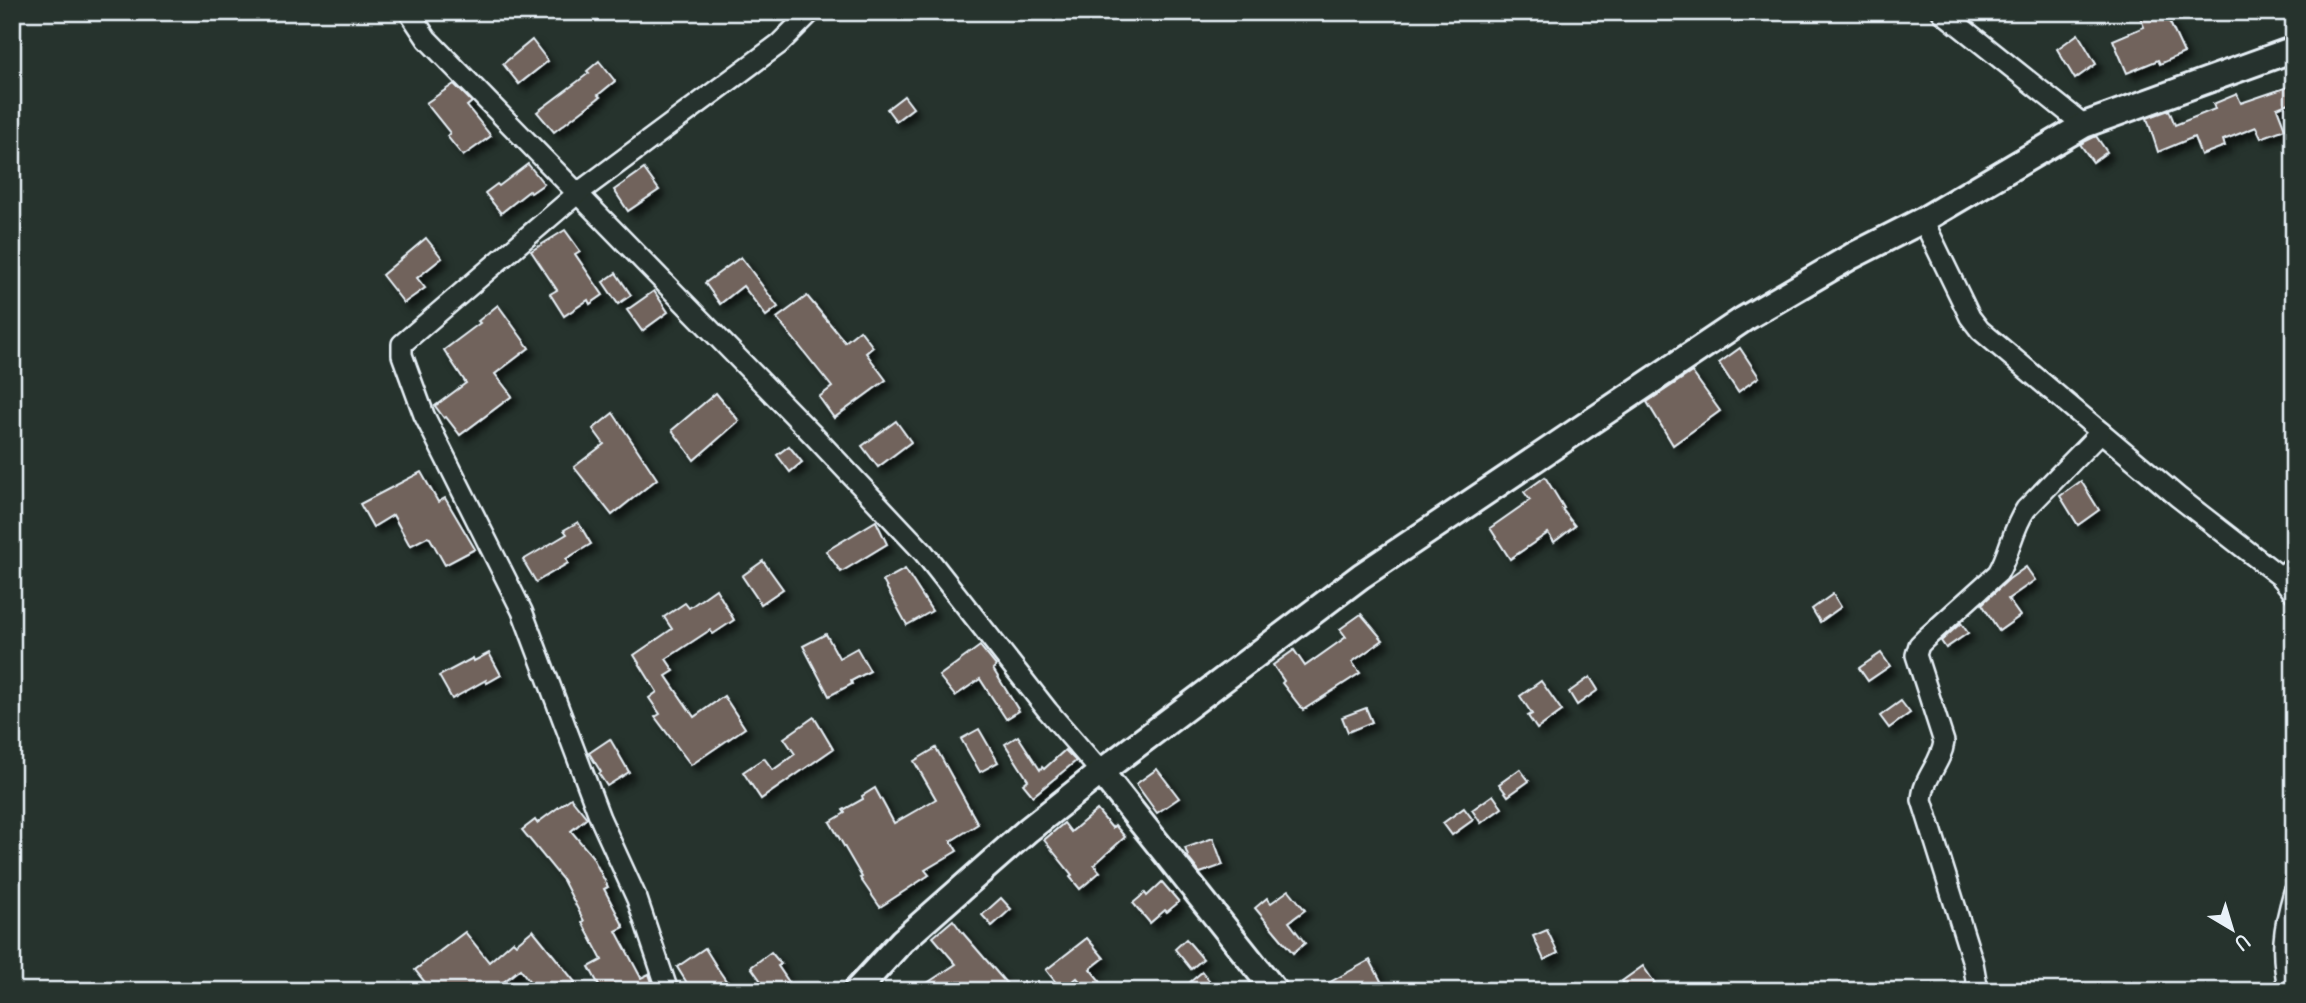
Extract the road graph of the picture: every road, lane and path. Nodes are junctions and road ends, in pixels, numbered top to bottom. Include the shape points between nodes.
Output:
1 (409, 12) edge
2 (811, 12) edge
3 (1942, 12) edge
4 (2294, 49) edge
5 (2084, 125) junction
6 (578, 193) junction
7 (1923, 220) junction
8 (2101, 432) junction
9 (2287, 571) edge
10 (2294, 593) edge
11 (1101, 772) junction
12 (2294, 892) edge
13 (668, 991) edge
14 (856, 991) edge
15 (1275, 991) edge
16 (1978, 991) edge
17 (2288, 991) edge

1 - 6 street via 427,39
2 - 6 street via 779,44
3 - 5 street
4 - 5 street
5 - 7 street
6 - 11 street via 924,553
6 - 13 street via 412,334 402,344 402,355 424,415 523,611 600,818 637,899
7 - 8 street via 1980,330
7 - 11 street via 1744,319 1532,459 1361,576
8 - 9 street via 2209,522
8 - 16 street via 2026,509 1998,573 1926,638 1916,655 1944,742 1942,756 1922,786 1922,800
9 - 10 street
11 - 14 street via 902,941
11 - 15 street
12 - 17 street via 2282,938

